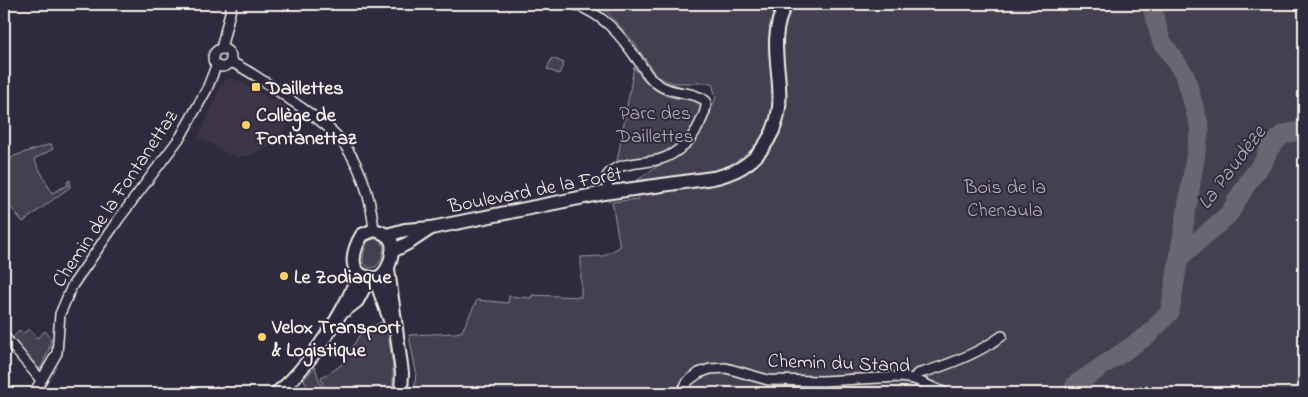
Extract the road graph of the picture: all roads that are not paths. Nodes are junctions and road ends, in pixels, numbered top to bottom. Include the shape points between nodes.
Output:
1 (232, 4) edge
2 (574, 4) edge
3 (786, 4) edge
4 (221, 49) junction
5 (231, 62) junction
6 (216, 66) junction
7 (608, 193) junction
8 (430, 228) junction
9 (374, 230) junction
10 (386, 235) junction
11 (393, 251) junction
12 (388, 269) junction
13 (357, 272) junction
14 (372, 278) junction
15 (357, 301) junction
16 (384, 303) junction
17 (339, 316) junction
18 (4, 336) edge
19 (397, 336) junction
20 (1002, 336) dead end
21 (914, 379) junction
22 (41, 380) junction
23 (34, 393) edge
24 (276, 393) edge
25 (401, 393) edge
26 (681, 393) edge
27 (945, 393) edge

1 - 4 street
2 - 7 street via 604,19 654,83 671,91 701,97 706,102 707,108 698,129 689,140 664,158 614,168 607,176
3 - 7 street, Boulevard de la Forêt via 778,24 776,42 779,113 763,148 746,165 729,174
4 - 5 street via 230,53
4 - 6 street via 213,57
5 - 6 street via 225,68
5 - 9 street via 250,70 336,135 355,161 372,212
6 - 22 street, Chemin de la Fontanettaz via 181,136 76,279 60,314 57,353
7 - 8 street, Boulevard de la Forêt
8 - 10 street, Boulevard de la Forêt
8 - 11 street, Boulevard de la Forêt
9 - 10 street
9 - 13 street via 362,235 355,249
10 - 11 street
11 - 12 street
12 - 14 street
12 - 19 street
13 - 14 street
13 - 17 street
14 - 15 street
14 - 16 street
15 - 16 street via 370,298
15 - 17 street
16 - 19 street
17 - 24 street via 292,380
18 - 22 street
19 - 25 street
20 - 21 street via 961,358 917,374
21 - 26 street, Chemin du Stand via 768,380 726,368 699,374 688,381
21 - 27 street, Chemin du Stand
22 - 23 street, Chemin de la Fontanettaz

